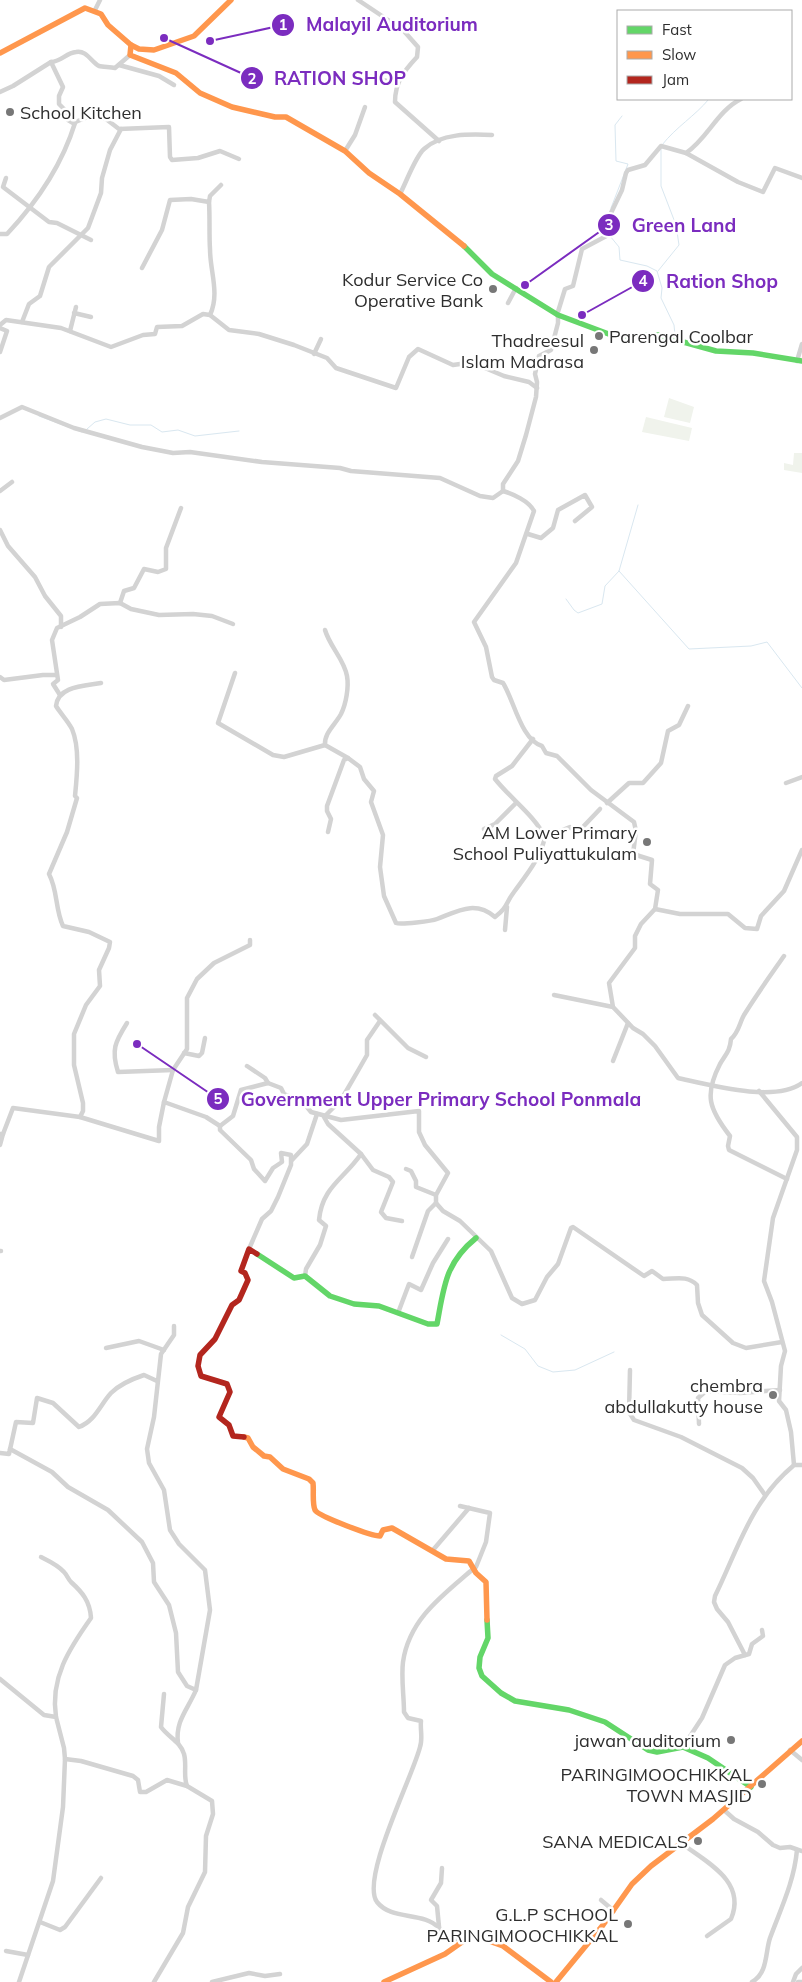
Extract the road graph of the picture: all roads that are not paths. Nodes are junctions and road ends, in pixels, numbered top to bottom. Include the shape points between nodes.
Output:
1 (100, 0) edge
2 (231, 0) edge
3 (358, 0) edge
4 (95, 10) junction
5 (131, 45) junction
6 (0, 52) edge
7 (130, 56) junction
8 (51, 62) junction
9 (119, 65) junction
10 (358, 76) dead end
11 (398, 84) junction
12 (174, 85) dead end
13 (0, 92) edge
14 (738, 100) edge
15 (364, 106) dead end
16 (75, 123) junction
17 (121, 128) junction
18 (492, 135) dead end
19 (439, 141) junction
20 (345, 151) junction
21 (686, 153) junction
22 (239, 159) dead end
23 (6, 178) dead end
24 (802, 178) edge
25 (222, 185) dead end
26 (400, 194) junction
27 (209, 202) junction
28 (30, 207) junction
29 (0, 234) edge
30 (81, 235) junction
31 (90, 240) dead end
32 (142, 268) dead end
33 (516, 288) junction
34 (508, 303) dead end
35 (210, 315) junction
36 (557, 315) junction
37 (91, 318) dead end
38 (22, 322) junction
39 (0, 327) edge
40 (70, 331) junction
41 (321, 339) dead end
42 (802, 344) edge
43 (0, 352) edge
44 (314, 354) junction
45 (800, 361) edge
46 (537, 388) junction
47 (0, 418) edge
48 (12, 482) dead end
49 (0, 491) edge
50 (502, 491) junction
51 (181, 508) dead end
52 (575, 521) dead end
53 (0, 530) edge
54 (528, 534) junction
55 (120, 603) junction
56 (233, 624) dead end
57 (61, 627) junction
58 (324, 630) dead end
59 (235, 674) dead end
60 (56, 675) dead end
61 (0, 677) edge
62 (101, 683) dead end
63 (60, 695) junction
64 (688, 706) dead end
65 (533, 739) junction
66 (325, 745) junction
67 (348, 758) junction
68 (802, 777) edge
69 (786, 783) dead end
70 (608, 802) junction
71 (516, 804) junction
72 (600, 809) dead end
73 (484, 829) dead end
74 (328, 832) dead end
75 (546, 837) junction
76 (802, 850) edge
77 (507, 905) junction
78 (655, 910) junction
79 (505, 930) dead end
80 (250, 940) dead end
81 (784, 956) dead end
82 (554, 995) dead end
83 (613, 1007) junction
84 (375, 1015) dead end
85 (380, 1021) junction
86 (127, 1023) dead end
87 (628, 1024) junction
88 (205, 1038) dead end
89 (184, 1053) junction
90 (426, 1057) dead end
91 (613, 1062) dead end
92 (247, 1066) dead end
93 (174, 1070) junction
94 (268, 1083) junction
95 (802, 1083) edge
96 (710, 1084) junction
97 (759, 1091) junction
98 (164, 1102) junction
99 (317, 1114) junction
100 (80, 1117) junction
101 (324, 1117) junction
102 (220, 1126) junction
103 (2, 1134) edge
104 (0, 1144) edge
105 (361, 1154) junction
106 (291, 1160) junction
107 (406, 1169) dead end
108 (787, 1179) junction
109 (436, 1195) junction
110 (436, 1203) junction
111 (402, 1221) dead end
112 (476, 1238) junction
113 (448, 1239) dead end
114 (250, 1249) junction
115 (412, 1257) dead end
116 (305, 1276) junction
117 (398, 1313) junction
118 (174, 1326) dead end
119 (782, 1342) junction
120 (106, 1348) dead end
121 (164, 1350) junction
122 (630, 1370) dead end
123 (157, 1381) junction
124 (780, 1390) junction
125 (699, 1424) dead end
126 (10, 1450) junction
127 (0, 1453) edge
128 (802, 1465) edge
129 (793, 1466) dead end
130 (765, 1495) junction
131 (460, 1506) dead end
132 (469, 1508) junction
133 (433, 1550) junction
134 (41, 1557) dead end
135 (475, 1568) junction
136 (762, 1630) dead end
137 (745, 1655) junction
138 (0, 1678) edge
139 (196, 1690) junction
140 (164, 1694) dead end
141 (56, 1717) junction
142 (802, 1741) edge
143 (178, 1743) junction
144 (683, 1747) junction
145 (790, 1750) junction
146 (65, 1759) junction
147 (802, 1760) edge
148 (187, 1786) junction
149 (752, 1787) junction
150 (724, 1810) junction
151 (681, 1843) junction
152 (800, 1850) edge
153 (442, 1868) dead end
154 (101, 1878) dead end
155 (601, 1900) dead end
156 (614, 1911) junction
157 (40, 1922) junction
158 (438, 1928) junction
159 (707, 1936) dead end
160 (465, 1940) junction
161 (6, 1951) dead end
162 (28, 1955) junction
163 (802, 1968) edge
164 (280, 1974) dead end
165 (755, 1981) edge
166 (19, 1982) edge
167 (154, 1982) edge
168 (161, 1982) edge
169 (212, 1982) edge
170 (384, 1982) edge
171 (551, 1982) edge
172 (556, 1982) edge
173 (793, 1982) edge
174 (798, 1982) edge
175 (802, 1982) edge

1 - 4 street
2 - 5 street via 194,36 146,50
3 - 11 street via 403,30 418,47 417,57
4 - 5 street
4 - 6 street via 82,9
5 - 7 street
7 - 9 street
7 - 20 street via 176,73 200,93 232,107 286,117
8 - 9 street via 77,51 100,66 115,68
8 - 13 street
8 - 16 street via 63,88 59,104 67,112 68,120
9 - 12 street via 158,76
10 - 11 street
11 - 19 street via 395,102
14 - 21 street via 722,112 694,148
15 - 20 street via 355,135
16 - 17 street via 90,116 106,119
16 - 28 street via 57,166
17 - 22 street via 169,127 170,157 175,161 220,151
17 - 30 street via 110,150 101,193 88,228
18 - 19 street via 474,134
19 - 26 street via 423,149
20 - 26 street via 369,173
21 - 24 street via 763,192 775,168
21 - 36 street via 662,146 645,165 628,170 611,213 612,233 582,249 573,286 565,289
23 - 28 street via 3,187
25 - 27 street via 210,196
26 - 33 street via 460,242 492,274
27 - 32 street via 170,200 162,230
27 - 35 street via 210,251 215,284 214,306
28 - 29 street via 7,234
28 - 30 street via 49,222
30 - 31 street
30 - 38 street via 49,267 40,296 29,304
33 - 34 street
33 - 36 street
35 - 40 street via 203,314 182,326 157,327 155,334 111,347
35 - 44 street via 229,330 259,334
36 - 45 street via 614,336 658,335 716,351 754,352
36 - 46 street via 551,350 539,356 536,365
37 - 40 street via 75,310
38 - 39 street via 6,320
38 - 40 street
39 - 43 street via 7,332
41 - 44 street
42 - 45 street
44 - 46 street via 327,358 336,368 396,388 410,357 418,349 453,365 467,363 486,368 529,382
46 - 50 street via 518,462
47 - 50 street via 22,407 104,438 165,451 440,478 480,496 493,498
48 - 49 street
50 - 54 street via 532,506 534,510
51 - 55 street via 166,548 166,569 158,572 144,569 134,588 124,591
52 - 54 street via 592,507 585,495 558,510 553,528 542,538
53 - 57 street via 8,546 36,577 45,596 61,616
54 - 65 street via 512,569 474,622 486,647 492,678 503,683 511,695 520,724
55 - 56 street via 131,610 159,615 212,616
55 - 57 street via 100,604
57 - 63 street via 57,628 52,640 58,680 53,684
58 - 66 street via 334,652 343,662 347,677 341,713 324,738
59 - 66 street via 218,723 273,755 284,757
60 - 61 street via 4,680
62 - 63 street via 74,688
63 - 100 street via 56,706 74,738 75,796 78,798 49,874 63,926 89,932 110,942 99,970 100,986 86,1006 74,1034 74,1065 82,1094 83,1112
64 - 70 street via 679,725 668,731 661,763 643,783 629,783
65 - 70 street
65 - 71 street via 512,766 496,776
66 - 67 street
67 - 74 street via 344,760 327,806 331,819
67 - 77 street via 360,766 364,779 374,790 371,802 383,835 380,868 384,896 396,923 403,925 433,920 462,908 488,910 495,916
68 - 69 street
70 - 78 street via 634,822 633,854 652,860 650,884 658,890
71 - 73 street via 496,824
71 - 75 street via 534,820
72 - 75 street via 581,829 575,832 570,826
75 - 77 street via 537,860
76 - 78 street via 784,891 761,916 757,929 745,928 728,914 680,914
77 - 79 street
78 - 83 street via 641,924 635,936 635,948 610,983
80 - 89 street via 250,944 214,963 197,979 187,998 187,1049
81 - 96 street via 774,973 764,981 743,1017 731,1039 730,1052
82 - 83 street
83 - 87 street
84 - 85 street
85 - 90 street via 408,1048
85 - 101 street via 367,1040 366,1055 356,1075 341,1100
86 - 93 street via 115,1042 118,1072
87 - 91 street
87 - 96 street via 643,1034 678,1078
88 - 89 street via 199,1056
89 - 93 street
92 - 94 street
93 - 98 street
94 - 99 street via 281,1088 284,1094 303,1102
94 - 102 street via 241,1090 233,1116
95 - 97 street via 794,1089
96 - 97 street
96 - 108 street via 716,1115 730,1136 729,1150
97 - 108 street via 797,1137 797,1150
98 - 100 street via 158,1127 159,1141
98 - 102 street via 206,1117
99 - 101 street
99 - 106 street via 307,1144
100 - 103 street via 13,1108
101 - 105 street
101 - 109 street via 357,1120 378,1114 419,1111 419,1132 425,1145 448,1173
102 - 106 street via 220,1130 251,1160 264,1181 282,1162 281,1153 291,1155
103 - 104 street
105 - 111 street via 373,1170 393,1182 382,1215
105 - 116 street via 325,1194 319,1220 326,1226
106 - 114 street via 292,1165 276,1203 262,1219
107 - 109 street via 411,1171 416,1187
108 - 119 street via 773,1218 764,1281
109 - 110 street
110 - 112 street
110 - 115 street via 428,1211
112 - 117 street via 460,1252 452,1266 440,1299 437,1324
112 - 119 street via 491,1251 512,1298 522,1304 535,1300 558,1264 574,1227 644,1276 652,1271 663,1279 692,1280 698,1285 702,1315 733,1343 746,1348
113 - 117 street via 421,1290 409,1284
114 - 116 street via 294,1278
114 - 133 street via 241,1271 248,1280 215,1338 200,1355 198,1366 201,1376 227,1384 230,1392 220,1417 230,1425 233,1436 248,1438 264,1456 314,1483 315,1510 319,1515 375,1536 392,1528
116 - 117 street via 330,1296
118 - 121 street via 174,1335
119 - 124 street via 785,1351
120 - 121 street via 139,1341
121 - 123 street
122 - 130 street via 628,1412 634,1420 681,1437 742,1468
123 - 126 street via 144,1375 130,1380 112,1392 89,1424 79,1427 53,1403 37,1398 33,1423 16,1422
123 - 139 street via 154,1417 148,1436 149,1463 164,1490 170,1530 179,1544 206,1570 210,1600 206,1642
124 - 125 street via 706,1391 698,1398
124 - 128 street via 779,1401 786,1410 791,1432 794,1465
126 - 127 street via 9,1454
126 - 139 street via 52,1472 68,1487 108,1510 142,1542 153,1563 154,1582 169,1605 176,1633 178,1672 187,1686
129 - 130 street via 774,1482
130 - 137 street via 732,1556 714,1602 739,1639
131 - 132 street
132 - 133 street
132 - 135 street via 490,1513 486,1542
133 - 135 street via 446,1559 469,1561
134 - 141 street via 53,1563 78,1586 91,1612 91,1618 66,1655 53,1699
135 - 144 street via 486,1582 488,1638 479,1668 489,1684 515,1701 568,1710 605,1722 648,1750 657,1752
135 - 158 street via 426,1610 407,1648 403,1662 404,1712 408,1718 421,1720 422,1740 373,1878 375,1898 383,1907 397,1914 432,1922
136 - 137 street via 763,1636 752,1644 750,1654
137 - 144 street via 725,1665 702,1718
138 - 141 street via 44,1715
139 - 143 street via 180,1719
140 - 143 street via 161,1727
141 - 146 street
142 - 145 street
143 - 148 street via 184,1753
144 - 149 street via 708,1758
145 - 147 street
145 - 149 street
146 - 148 street via 133,1776 138,1780 140,1792 167,1780
146 - 157 street via 63,1807 53,1881
148 - 167 street via 212,1802 205,1872 188,1907 183,1933
149 - 150 street
150 - 151 street
150 - 152 street via 772,1845
151 - 156 street via 632,1884
151 - 159 street via 720,1872 736,1899 731,1919
152 - 165 street via 762,1971
153 - 158 street via 441,1883 431,1900 437,1906
154 - 157 street via 65,1927 60,1930
155 - 156 street
156 - 172 street
157 - 162 street
158 - 160 street via 440,1937
160 - 170 street via 445,1954
160 - 171 street via 472,1935 503,1946
161 - 162 street
162 - 166 street
163 - 173 street
164 - 169 street via 249,1973
167 - 168 street
174 - 175 street

